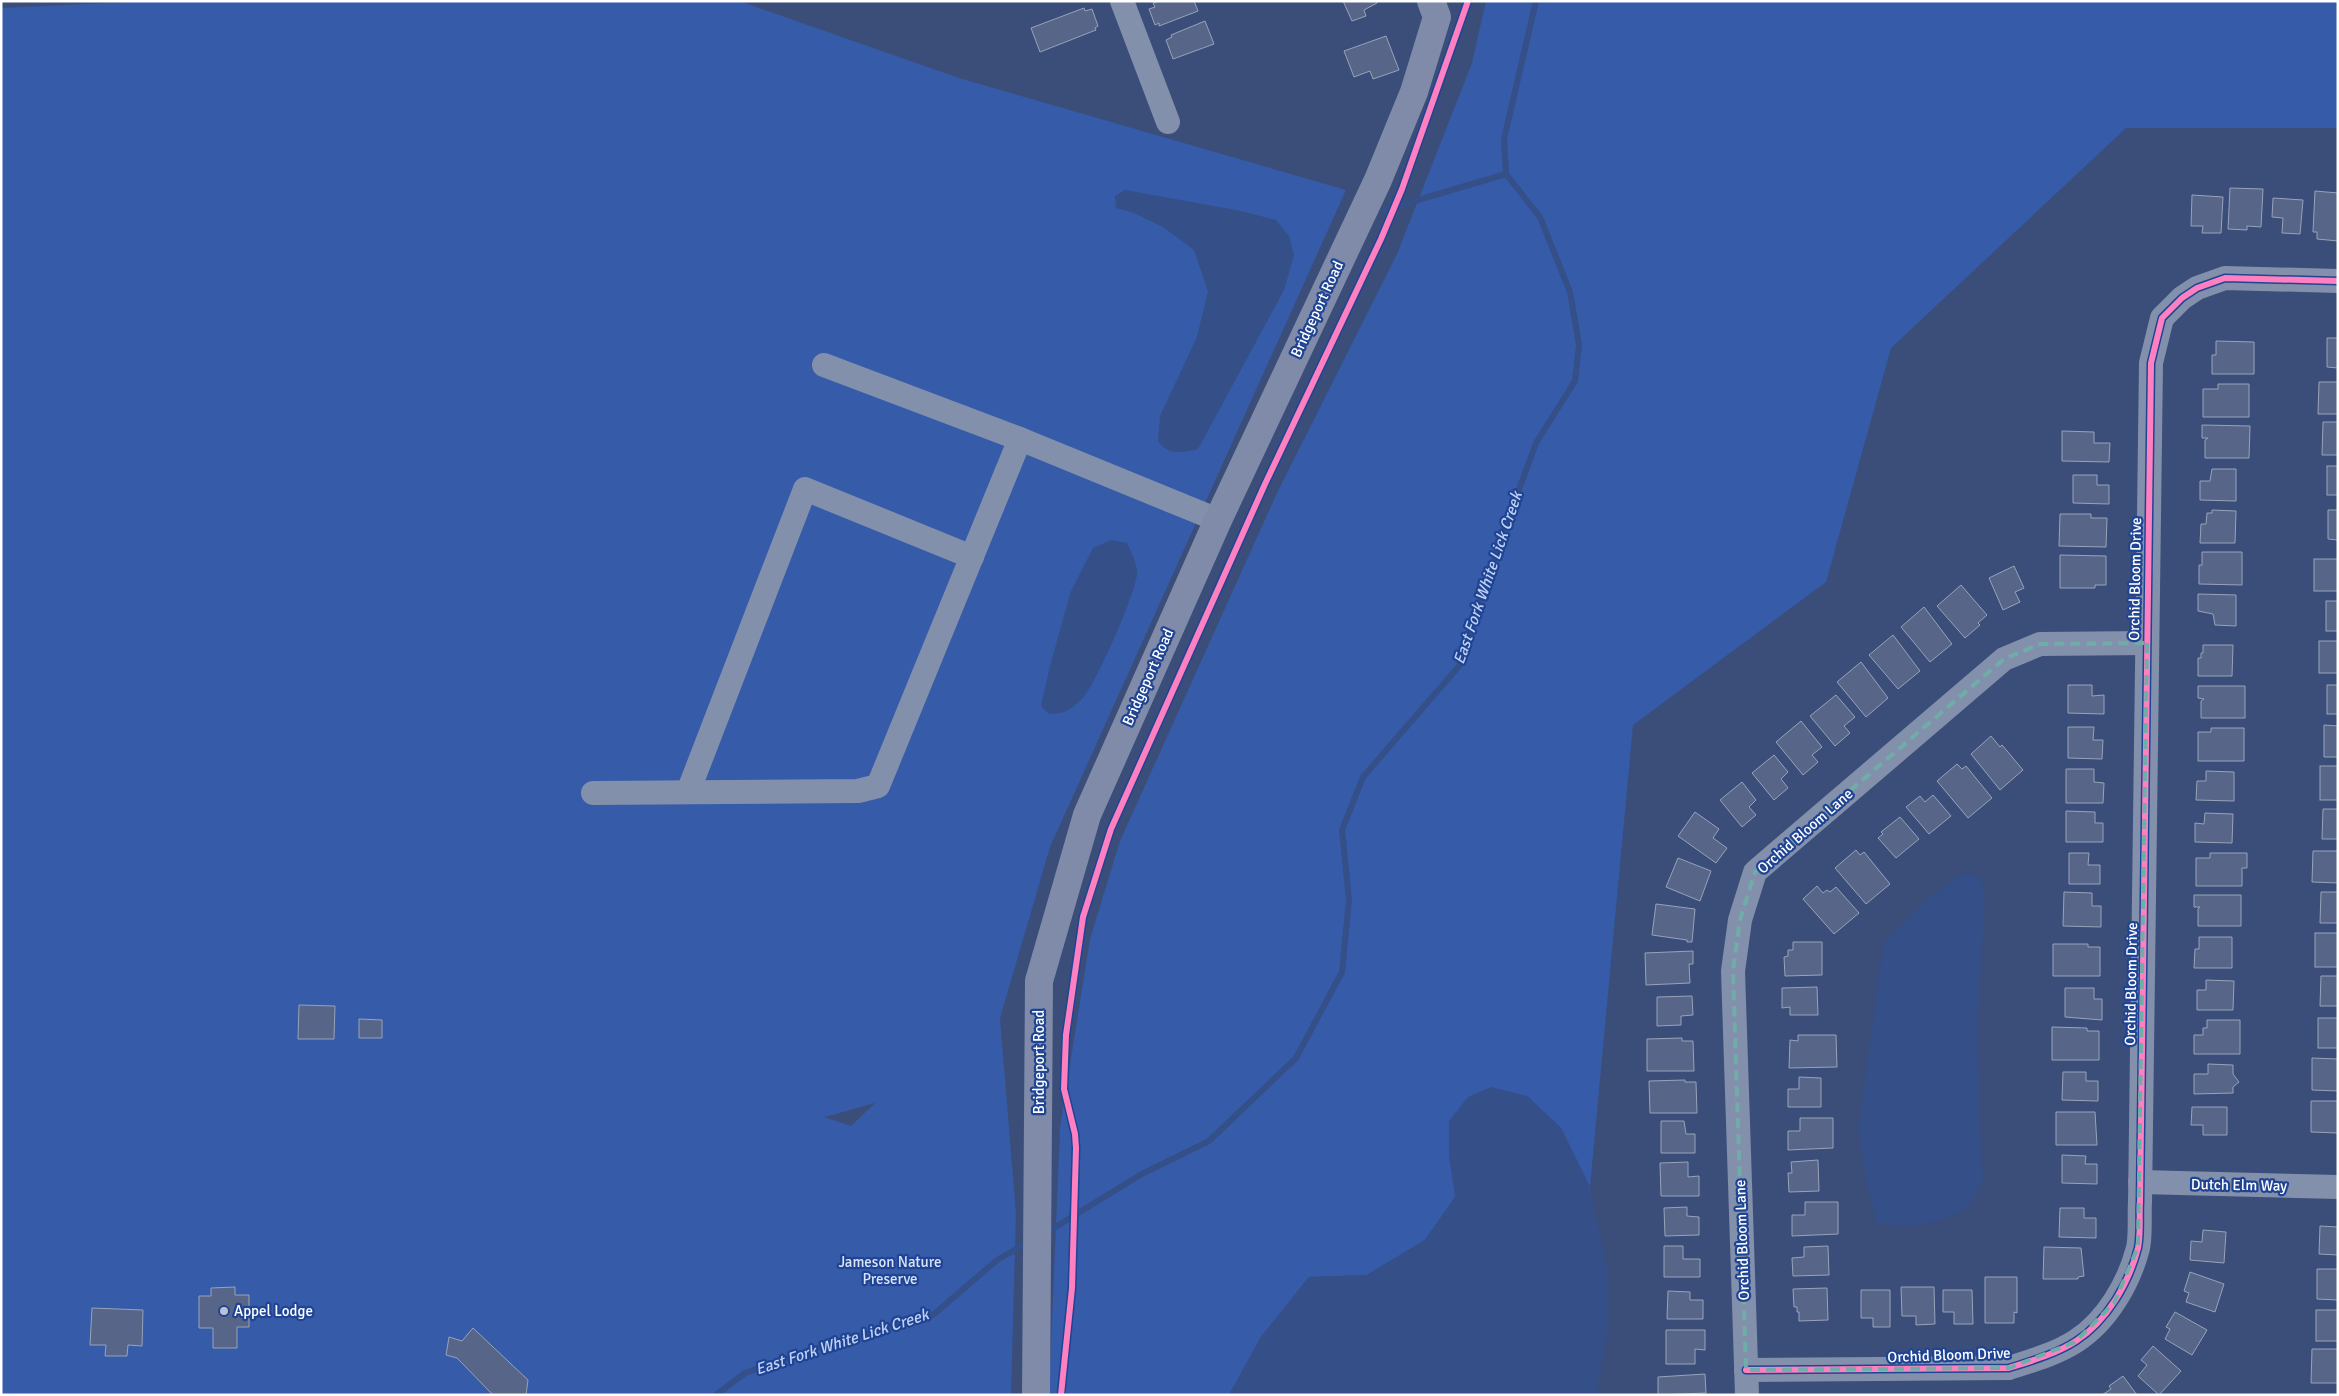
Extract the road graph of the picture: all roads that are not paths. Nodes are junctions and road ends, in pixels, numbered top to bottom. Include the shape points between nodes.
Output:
1 (1122, 1) edge
2 (1436, 6) edge
3 (1168, 122) dead end
4 (2338, 281) edge
5 (824, 365) dead end
6 (1020, 439) junction
7 (1218, 520) junction
8 (972, 557) junction
9 (2147, 643) junction
10 (688, 792) junction
11 (593, 793) dead end
12 (2140, 1182) junction
13 (2338, 1187) edge
14 (1746, 1370) junction
15 (1036, 1395) edge
16 (1747, 1395) edge

1 - 3 street
2 - 7 street, Bridgeport Road via 1414,92 1378,180
4 - 9 street, Orchid Bloom Drive via 2225,278 2197,288 2162,318 2151,363
5 - 6 street
6 - 7 street
6 - 8 street
7 - 15 street, Bridgeport Road via 1087,815 1039,981
8 - 10 street via 878,786 858,791
8 - 10 street via 805,489
9 - 12 street, Orchid Bloom Drive
9 - 14 street, Orchid Bloom Lane via 2040,644 2004,659 1755,872 1740,920 1732,971
10 - 11 street
12 - 13 street, Dutch Elm Way
12 - 14 street, Orchid Bloom Drive via 2138,1247 2126,1280 2107,1313 2093,1328 2067,1346 2009,1368
14 - 16 street, Orchid Bloom Lane

